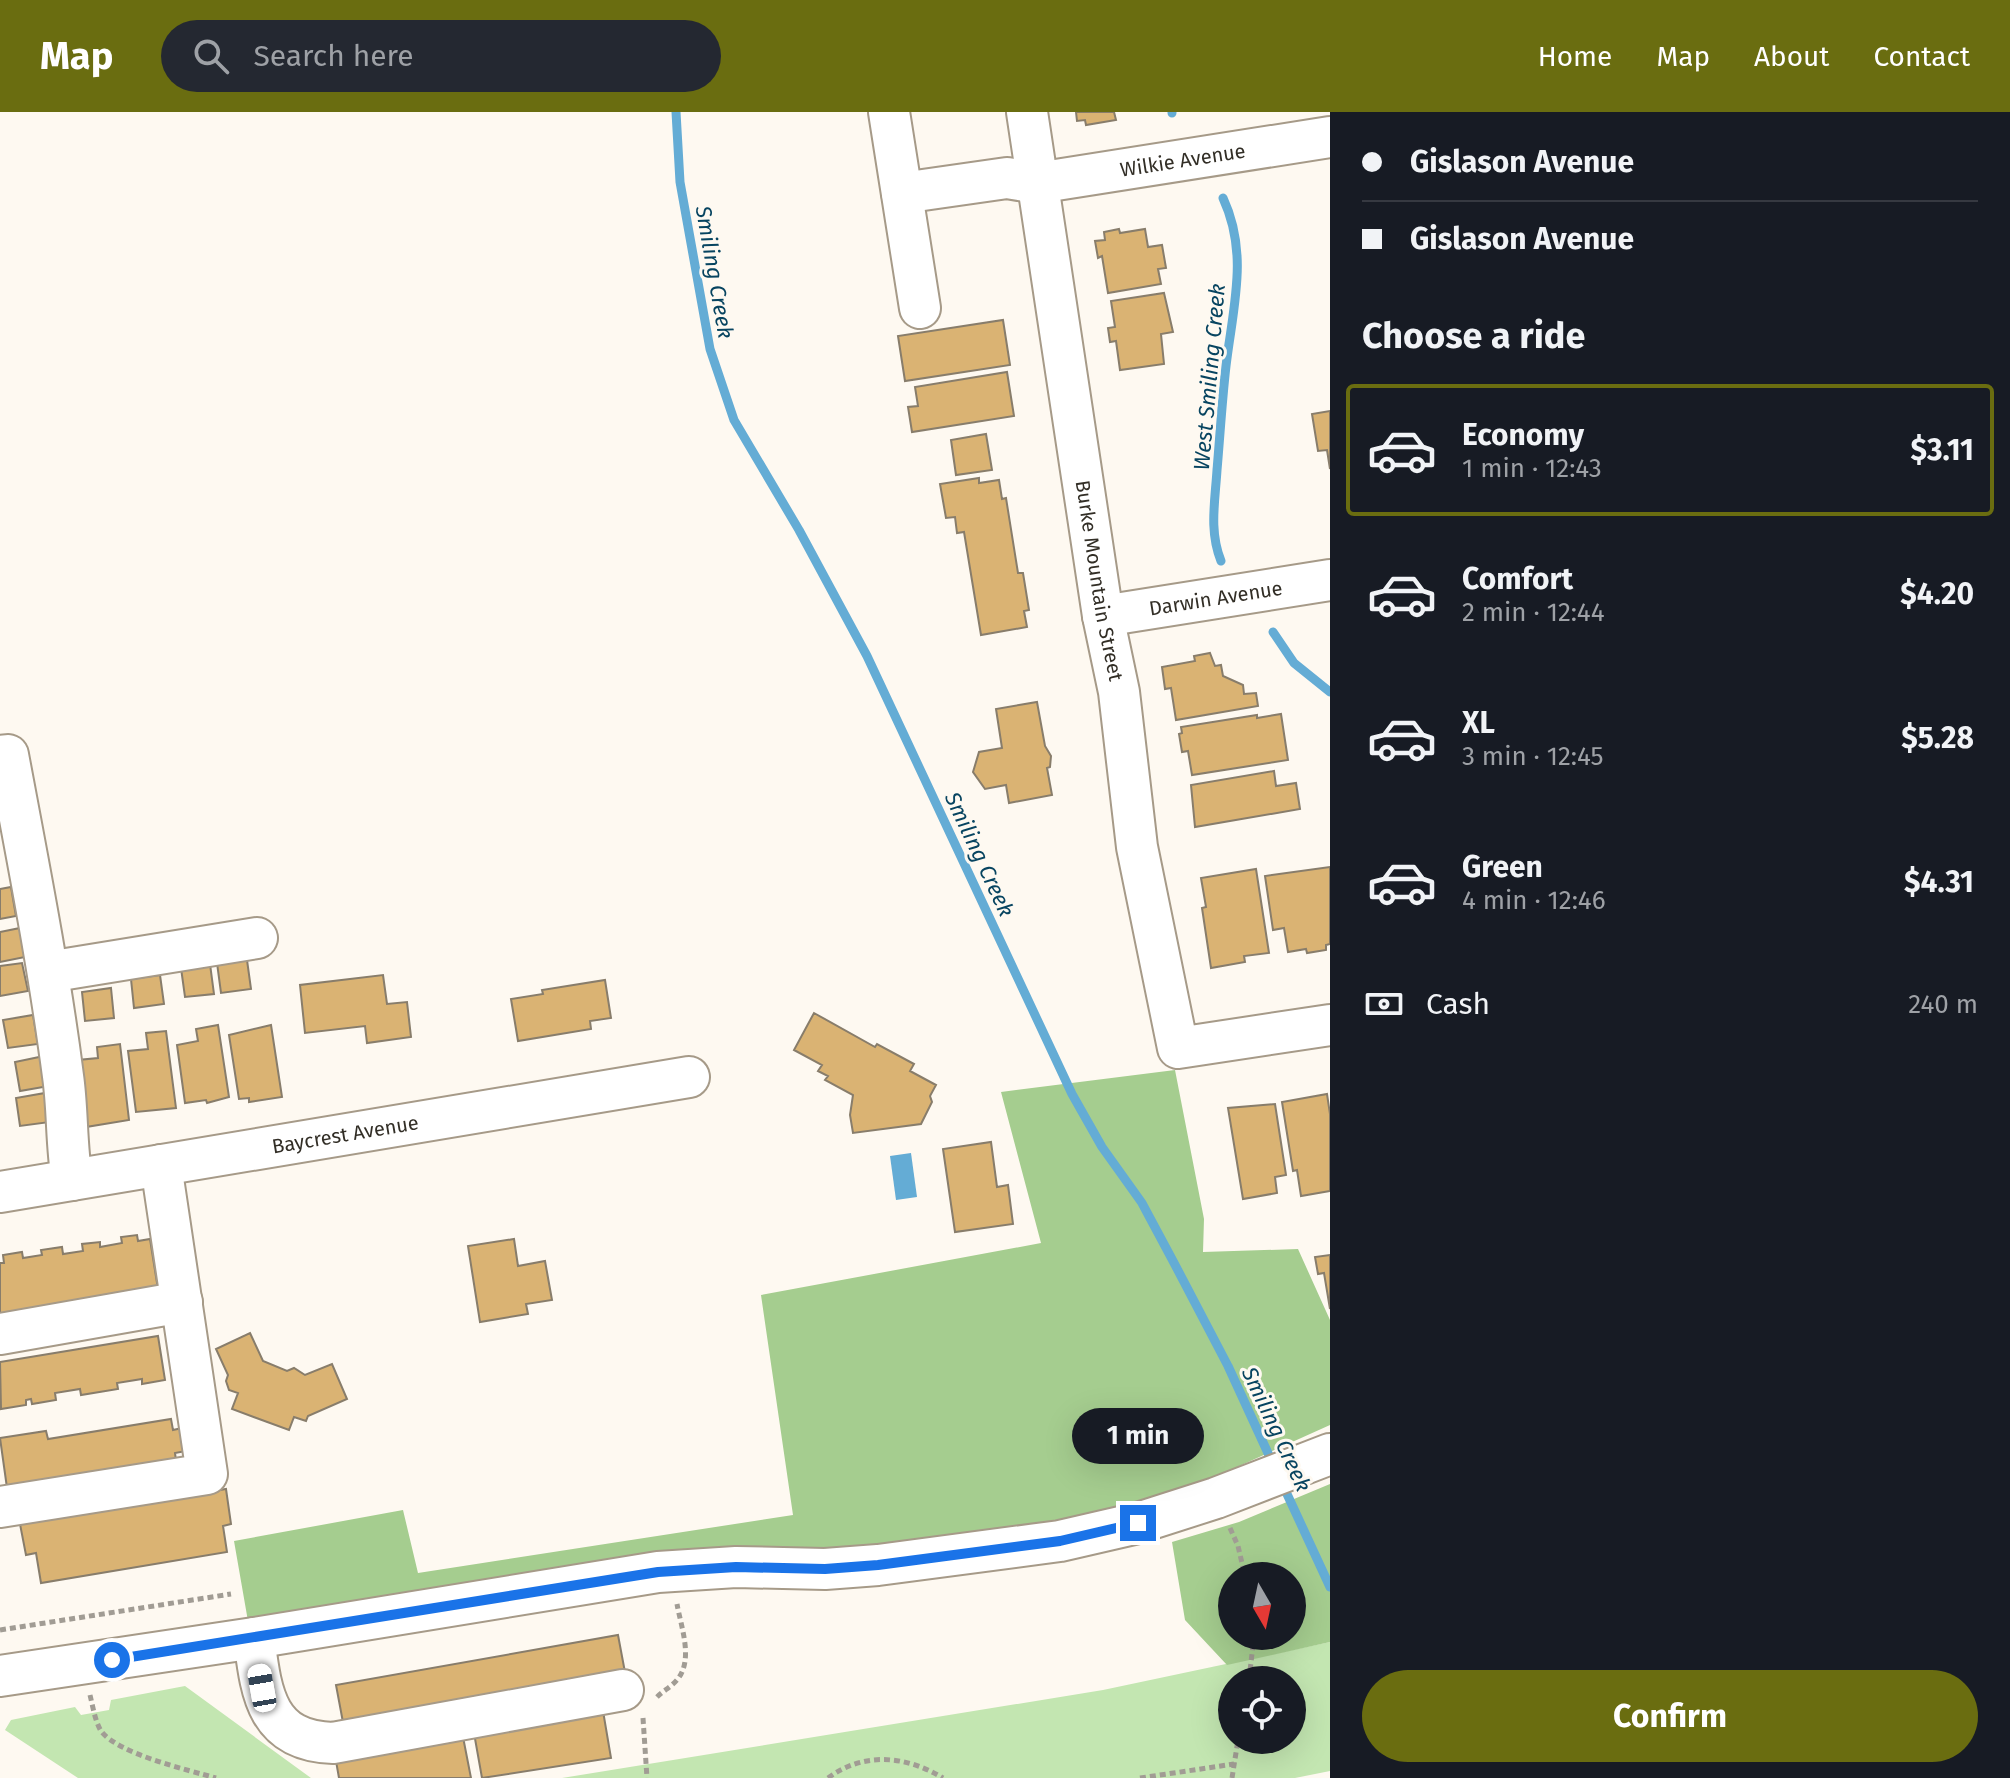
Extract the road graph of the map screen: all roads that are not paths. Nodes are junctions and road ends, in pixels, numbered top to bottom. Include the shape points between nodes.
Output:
1 (889, 112) edge
2 (1027, 112) edge
3 (1330, 137) edge
4 (1037, 183) junction
5 (902, 193) junction
6 (920, 308) dead end
7 (1330, 580) edge
8 (1103, 616) junction
9 (4, 756) edge
10 (257, 938) dead end
11 (48, 972) junction
12 (1330, 1025) edge
13 (689, 1077) dead end
14 (161, 1165) junction
15 (72, 1180) junction
16 (0, 1192) edge
17 (182, 1302) junction
18 (0, 1334) edge
19 (1330, 1454) edge
20 (0, 1507) edge
21 (254, 1638) junction
22 (0, 1676) edge
23 (640, 1701) road end

1 - 5 street
2 - 4 street, Burke Mountain Street
3 - 4 street, Wilkie Avenue
4 - 5 street, Wilkie Avenue via 1007,178
4 - 8 street, Burke Mountain Street
5 - 6 street
7 - 8 street, Darwin Avenue
8 - 12 street, Burke Mountain Street via 1119,692 1137,847 1178,1048
9 - 11 street
10 - 11 street
11 - 15 street
13 - 14 street, Baycrest Avenue
14 - 15 street, Baycrest Avenue
14 - 17 street
15 - 16 street, Baycrest Avenue
17 - 18 street
17 - 20 street via 207,1474
19 - 21 street via 1138,1523 1060,1541 825,1569 671,1571
21 - 22 street
21 - 23 street via 267,1706 296,1734 317,1742

